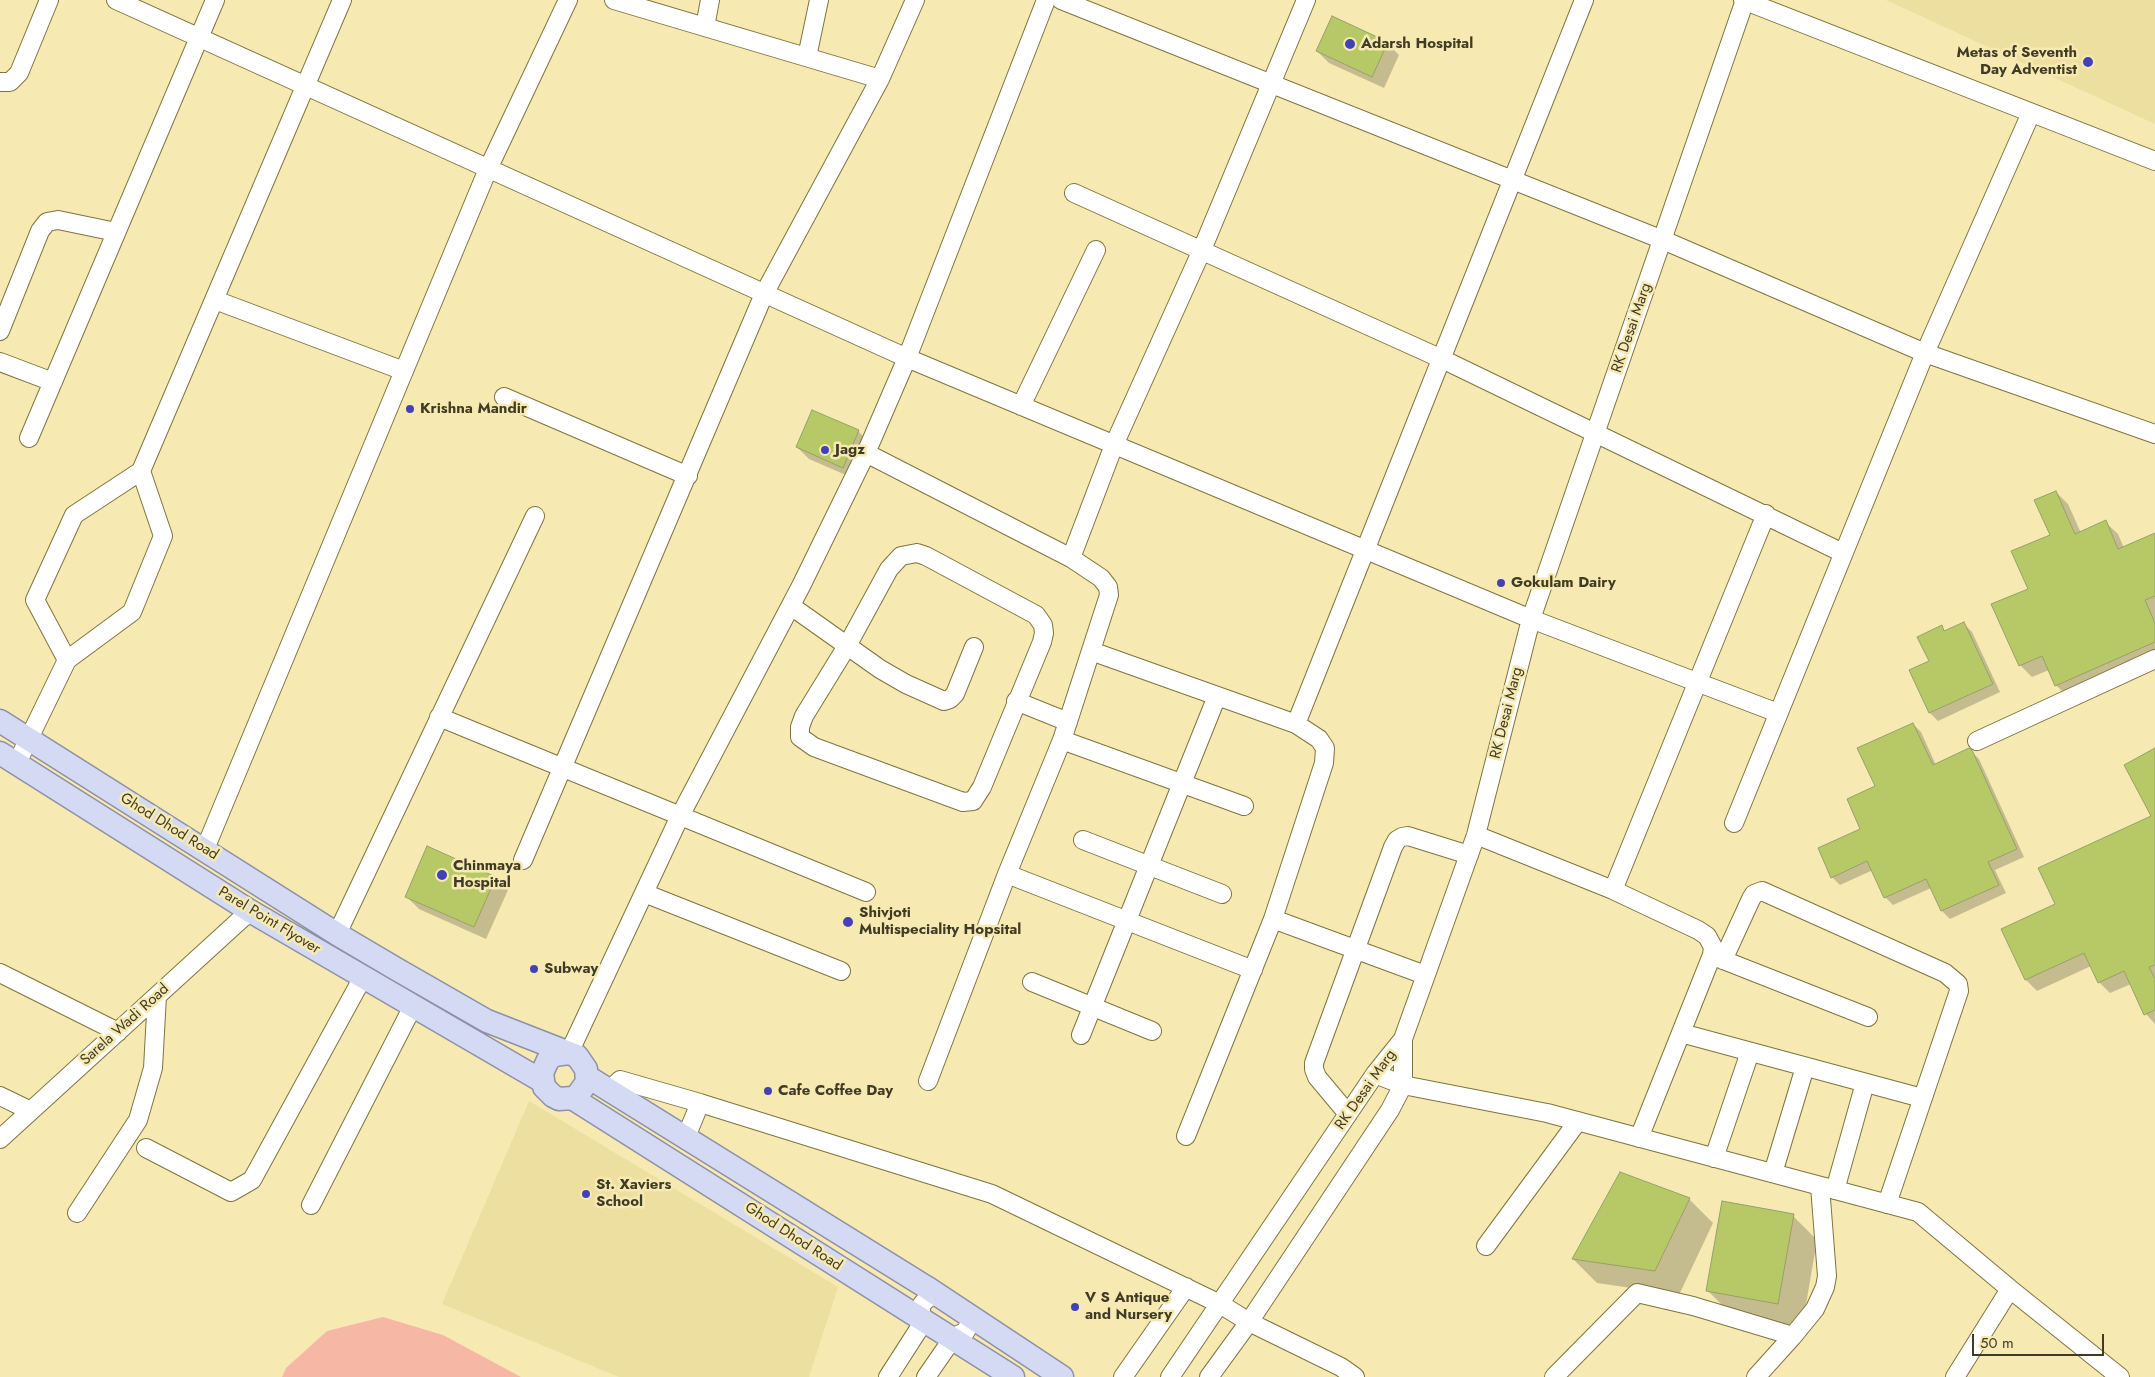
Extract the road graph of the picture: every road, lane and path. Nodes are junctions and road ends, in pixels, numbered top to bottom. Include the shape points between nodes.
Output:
1 (49, 0) edge
2 (116, 0) edge
3 (215, 0) edge
4 (342, 0) edge
5 (568, 0) edge
6 (614, 0) edge
7 (710, 0) edge
8 (819, 0) edge
9 (915, 0) edge
10 (1046, 0) edge
11 (1061, 0) edge
12 (1306, 0) edge
13 (1584, 0) edge
14 (1744, 0) edge
15 (705, 27) junction
16 (198, 38) junction
17 (807, 57) junction
18 (880, 79) junction
19 (0, 82) edge
20 (1270, 84) junction
21 (305, 87) junction
22 (2031, 113) junction
23 (2155, 161) edge
24 (488, 169) junction
25 (1512, 180) junction
26 (1074, 193) dead end
27 (116, 232) junction
28 (1662, 240) junction
29 (1096, 250) dead end
30 (1201, 252) junction
31 (764, 294) junction
32 (215, 300) junction
33 (0, 331) edge
34 (1924, 353) junction
35 (907, 358) junction
36 (1442, 358) junction
37 (0, 362) edge
38 (404, 371) junction
39 (53, 382) junction
40 (504, 397) dead end
41 (1021, 406) junction
42 (1595, 434) junction
43 (2155, 434) edge
44 (29, 438) dead end
45 (1114, 445) junction
46 (866, 453) junction
47 (141, 471) junction
48 (688, 476) junction
49 (1766, 514) junction
50 (534, 516) dead end
51 (1366, 550) junction
52 (1843, 553) junction
53 (1071, 558) junction
54 (790, 606) junction
55 (1531, 619) junction
56 (847, 646) junction
57 (974, 647) dead end
58 (1091, 651) junction
59 (67, 660) junction
60 (2155, 660) edge
61 (1696, 683) junction
62 (1217, 696) junction
63 (1016, 700) junction
64 (1778, 713) junction
65 (439, 717) junction
66 (0, 721) edge
67 (1068, 722) junction
68 (1296, 724) junction
69 (30, 740) junction
70 (1062, 740) junction
71 (1977, 741) dead end
72 (9, 758) edge
73 (563, 768) junction
74 (1182, 785) junction
75 (1244, 806) dead end
76 (680, 816) junction
77 (1734, 823) dead end
78 (1476, 835) junction
79 (1083, 840) dead end
80 (205, 849) junction
81 (1469, 854) junction
82 (523, 860) dead end
83 (1148, 865) junction
84 (1007, 874) junction
85 (1613, 890) junction
86 (866, 892) dead end
87 (644, 893) junction
88 (1222, 894) dead end
89 (250, 911) junction
90 (1273, 919) junction
91 (1126, 920) junction
92 (337, 934) junction
93 (1356, 950) junction
94 (1717, 957) junction
95 (1252, 970) junction
96 (841, 971) dead end
97 (0, 973) edge
98 (1426, 975) junction
99 (363, 977) junction
100 (1032, 982) dead end
101 (158, 996) junction
102 (413, 1006) junction
103 (1093, 1007) junction
104 (1868, 1017) dead end
105 (1152, 1031) dead end
106 (118, 1032) junction
107 (1681, 1033) junction
108 (1081, 1035) dead end
109 (1403, 1039) junction
110 (1750, 1052) junction
111 (569, 1053) junction
112 (1805, 1066) junction
113 (1375, 1074) junction
114 (588, 1076) junction
115 (542, 1081) junction
116 (928, 1081) dead end
117 (1865, 1083) junction
118 (1403, 1085) junction
119 (610, 1090) junction
120 (0, 1096) edge
121 (572, 1098) junction
122 (1922, 1098) junction
123 (700, 1103) junction
124 (31, 1111) junction
125 (1348, 1114) junction
126 (1578, 1121) junction
127 (1186, 1136) dead end
128 (686, 1137) junction
129 (1639, 1138) junction
130 (0, 1139) edge
131 (146, 1148) dead end
132 (1714, 1158) junction
133 (1773, 1173) junction
134 (1828, 1188) junction
135 (1887, 1204) junction
136 (312, 1205) dead end
137 (77, 1213) dead end
138 (1486, 1246) dead end
139 (1186, 1287) junction
140 (2010, 1289) junction
141 (940, 1296) junction
142 (1220, 1304) junction
143 (969, 1315) junction
144 (924, 1321) junction
145 (1249, 1322) junction
146 (1793, 1336) junction
147 (953, 1338) junction
148 (888, 1377) edge
149 (926, 1377) edge
150 (1013, 1377) edge
151 (1062, 1377) edge
152 (1123, 1377) edge
153 (1170, 1377) edge
154 (1209, 1377) edge
155 (1354, 1377) edge
156 (1554, 1377) edge
157 (1756, 1377) edge
158 (1955, 1377) edge
159 (2120, 1377) edge

1 - 19 street via 19,73 10,82
2 - 16 street
3 - 16 street
4 - 21 street
5 - 24 street
6 - 15 street
7 - 15 street
8 - 17 street
9 - 18 street
10 - 35 street
11 - 20 street
12 - 20 street
13 - 25 street
14 - 22 street
14 - 28 street, RK Desai Marg
15 - 17 street
16 - 21 street
16 - 27 street
17 - 18 street
18 - 31 street
20 - 25 street
20 - 30 street
21 - 24 street
21 - 32 street
22 - 23 street
22 - 34 street
24 - 31 street
24 - 38 street
25 - 28 street
25 - 36 street
26 - 30 street
27 - 33 street via 58,220 47,222 40,231
27 - 39 street
28 - 34 street
28 - 42 street, RK Desai Marg
29 - 41 street
30 - 36 street
30 - 45 street
31 - 35 street
31 - 48 street
32 - 38 street
32 - 47 street
34 - 43 street
34 - 52 street
35 - 41 street
35 - 46 street
36 - 42 street
36 - 51 street
37 - 39 street
38 - 80 street
39 - 44 street
40 - 48 street
41 - 45 street
42 - 49 street
42 - 55 street, RK Desai Marg
45 - 51 street
45 - 53 street
46 - 53 street
46 - 54 street
47 - 59 street via 163,536 132,612
47 - 59 street via 74,515 35,600
48 - 73 street
49 - 52 street
49 - 61 street
50 - 65 street
51 - 55 street
51 - 68 street
52 - 64 street
53 - 58 street via 1101,578 1108,587 1107,604
54 - 56 street
54 - 76 street
55 - 61 street
55 - 78 street, RK Desai Marg
56 - 57 street via 893,677 944,700 955,694
56 - 63 street via 894,562 908,554 926,556 1041,620 1042,642
56 - 63 street via 804,716 800,737 814,747 963,802 973,801 982,788
58 - 62 street
58 - 67 street
59 - 69 street
60 - 71 street
61 - 64 street
61 - 85 street
62 - 68 street
62 - 74 street
63 - 67 street
64 - 77 street
65 - 73 street
65 - 92 street
66 - 69 main road, Ghod Dhod Road
67 - 70 street
68 - 90 street via 1319,739 1325,748 1324,763
69 - 72 street
69 - 80 main road, Ghod Dhod Road
70 - 74 street
70 - 84 street
72 - 89 main road, Parel Point Flyover
73 - 76 street
73 - 82 street
74 - 75 street
74 - 83 street
76 - 86 street
76 - 87 street
78 - 81 street, RK Desai Marg
78 - 85 street
79 - 83 street
80 - 92 main road, Ghod Dhod Road
81 - 93 street via 1408,836 1397,840
81 - 98 street, RK Desai Marg
83 - 88 street
83 - 91 street
84 - 91 street
84 - 116 street
85 - 94 street via 1698,930 1707,936
87 - 96 street
87 - 111 street
89 - 99 main road, Parel Point Flyover
89 - 101 street, Sarela Wadi Road
90 - 93 street
90 - 95 street
91 - 95 street
91 - 103 street
92 - 111 main road, Ghod Dhod Road via 487,1021
93 - 98 street
93 - 125 street via 1314,1063 1317,1077
94 - 104 street
94 - 107 street
94 - 122 street via 1754,894 1762,891 1945,973 1958,984 1958,991
95 - 127 street
97 - 106 street
98 - 109 street, RK Desai Marg
99 - 102 main road, Parel Point Flyover
99 - 131 street via 252,1180 231,1192
100 - 103 street
101 - 106 street, Sarela Wadi Road
101 - 137 street via 153,1068 138,1120
102 - 115 main road, Parel Point Flyover
102 - 136 street
103 - 105 street
103 - 108 street
106 - 124 street, Sarela Wadi Road
107 - 110 street
107 - 129 street
109 - 113 street, RK Desai Marg
109 - 118 street
110 - 112 street
110 - 132 street
111 - 114 main road via 582,1062
111 - 115 main road via 554,1055 548,1060
112 - 117 street
112 - 133 street
113 - 118 street
113 - 125 street, RK Desai Marg
114 - 119 main road
114 - 121 main road via 582,1092
115 - 121 main road, Ghod Dhod Road via 553,1096
117 - 122 street
117 - 134 street
118 - 126 street
118 - 145 street via 1390,1110
119 - 123 street via 620,1080
119 - 128 main road
120 - 124 street
121 - 144 main road, Ghod Dhod Road
122 - 135 street
123 - 128 street
123 - 139 street via 992,1194
124 - 130 street, Sarela Wadi Road
125 - 142 street, RK Desai Marg
126 - 129 street
126 - 138 street
128 - 141 main road
129 - 132 street
132 - 133 street
133 - 134 street
134 - 135 street
134 - 146 street via 1825,1287 1815,1309
135 - 140 street via 1918,1212
139 - 142 street
139 - 152 street
140 - 158 street
140 - 159 street
141 - 143 main road
141 - 144 street via 929,1297 922,1304 920,1314
142 - 145 street
142 - 153 street, RK Desai Marg
143 - 147 street via 966,1331
143 - 151 main road
144 - 147 main road, Ghod Dhod Road
144 - 148 street
145 - 154 street
145 - 155 street via 1341,1367
146 - 156 street via 1637,1293
146 - 157 street
147 - 149 street
147 - 150 main road, Ghod Dhod Road

